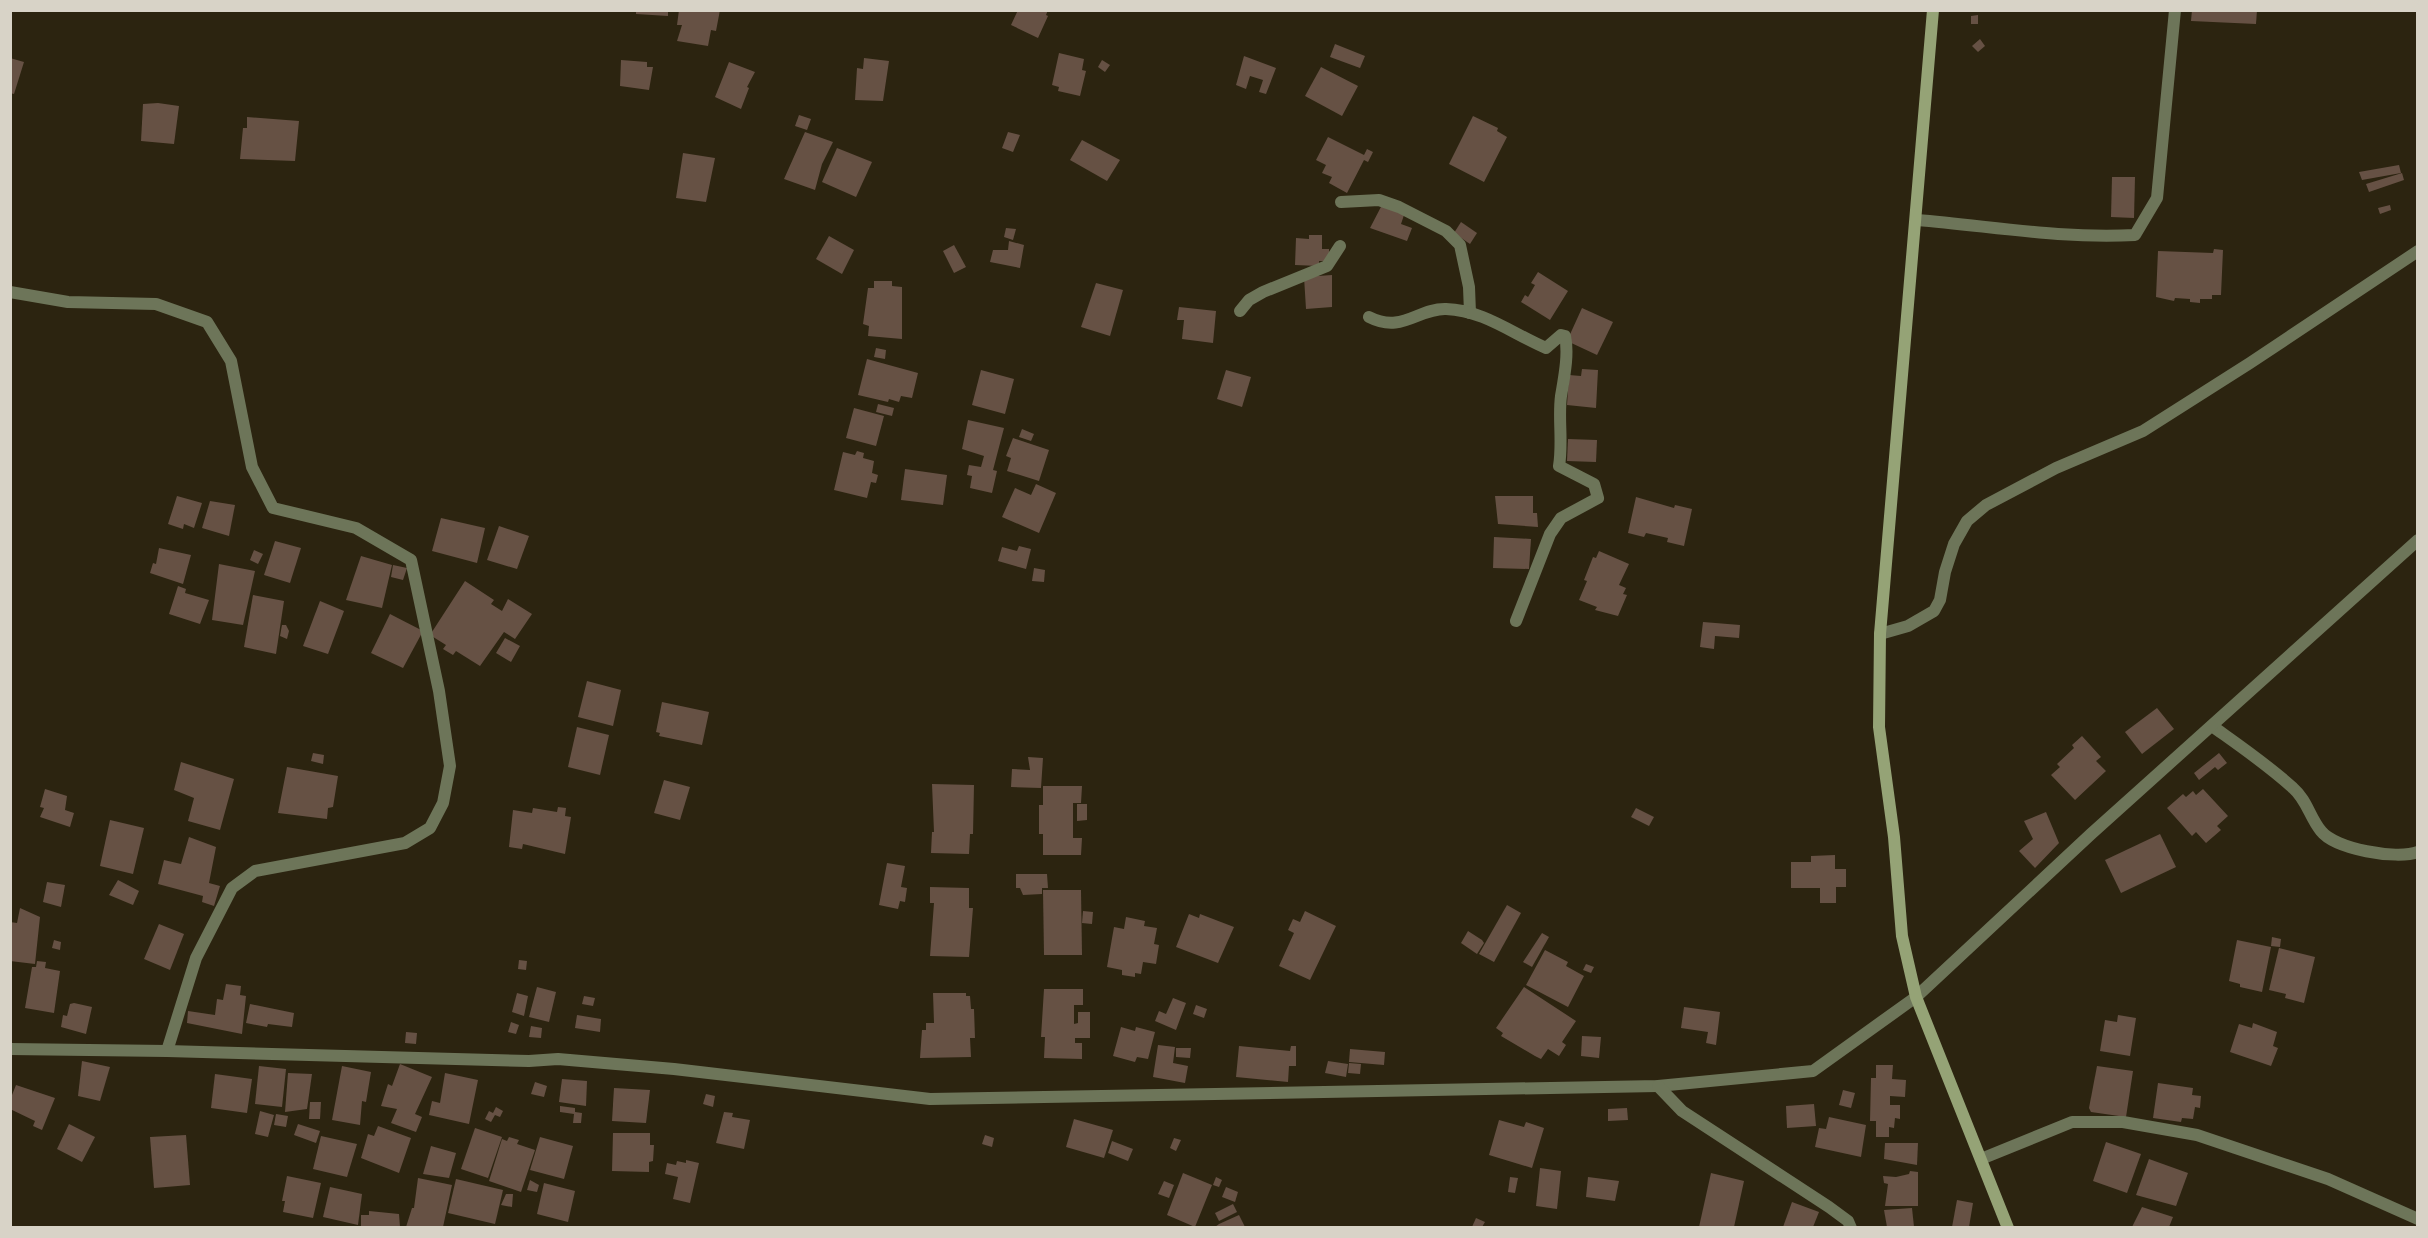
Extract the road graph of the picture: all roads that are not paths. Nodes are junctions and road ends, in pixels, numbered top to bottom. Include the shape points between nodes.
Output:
1 (1933, 10) edge
2 (2175, 10) edge
3 (1341, 202) dead end
4 (1917, 220) junction
5 (1341, 246) dead end
6 (2418, 251) edge
7 (10, 292) edge
8 (1240, 311) dead end
9 (1470, 313) junction
10 (1370, 317) dead end
11 (1546, 348) junction
12 (1564, 364) junction
13 (2418, 540) edge
14 (1516, 621) dead end
15 (1880, 634) junction
16 (2212, 726) junction
17 (2418, 852) edge
18 (1916, 997) junction
19 (10, 1049) edge
20 (167, 1051) junction
21 (1658, 1086) junction
22 (1980, 1159) junction
23 (2418, 1219) edge
24 (1851, 1227) edge
25 (2008, 1227) edge

1 - 4 street
2 - 4 street via 2157,198 2135,235 2040,234
3 - 9 street via 1379,201 1400,207 1446,231 1460,245
4 - 15 street
5 - 8 street via 1327,266 1263,292
6 - 15 street via 2143,431 2056,468 1986,506 1967,521 1954,544 1934,611 1908,626
7 - 20 street via 68,302 156,304 207,322 231,360 252,467 273,508 356,528 411,560 426,626 450,766 443,803 430,828 405,843 255,871 232,888 196,958
9 - 10 street via 1445,309 1394,323
9 - 11 street
11 - 12 street
11 - 12 street via 1563,334
12 - 14 street via 1559,466 1594,484 1599,498 1561,518 1555,526
13 - 16 street
15 - 18 street via 1879,727 1902,936
16 - 17 street via 2298,793 2328,838 2366,852
16 - 18 street
18 - 21 street via 1813,1071
18 - 22 street
19 - 20 street
20 - 21 street via 558,1059 930,1099
21 - 24 street via 1682,1111 1829,1207
22 - 23 street via 2072,1122 2123,1122 2197,1135 2328,1179
22 - 25 street

